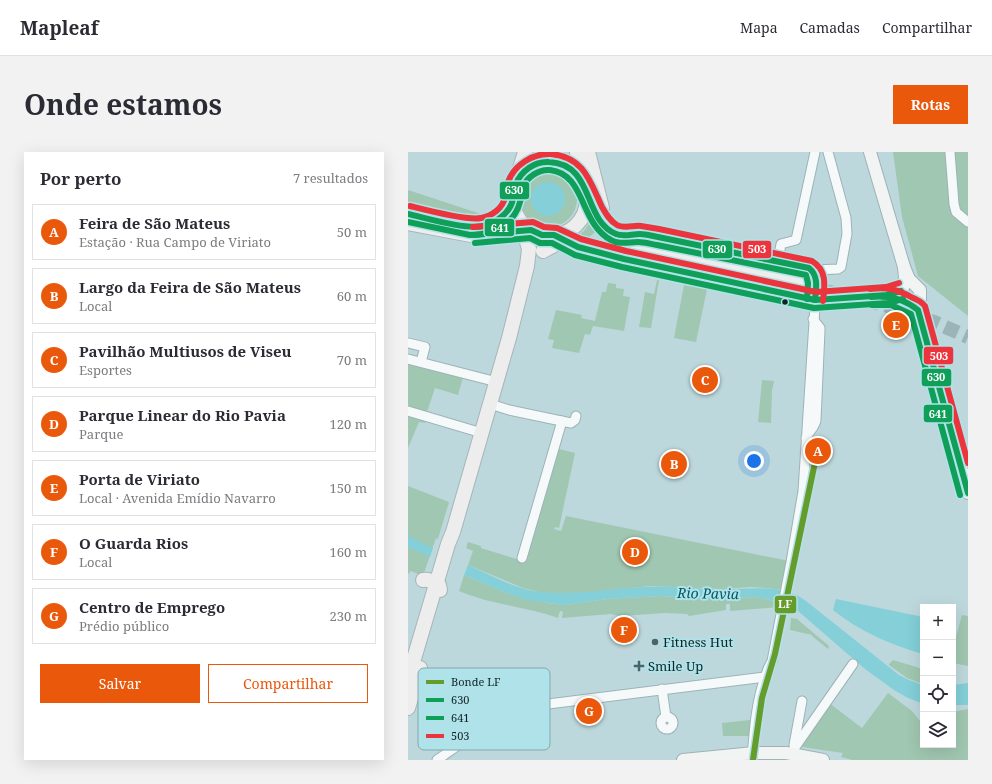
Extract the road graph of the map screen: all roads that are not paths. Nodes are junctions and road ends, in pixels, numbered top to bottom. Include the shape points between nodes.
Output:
1 (525, 152) edge
2 (577, 152) edge
3 (588, 152) edge
4 (815, 152) edge
5 (828, 152) edge
6 (870, 152) edge
7 (950, 152) edge
8 (583, 183) junction
9 (514, 201) junction
10 (408, 214) edge
11 (968, 222) edge
12 (408, 223) edge
13 (527, 230) junction
14 (479, 235) junction
15 (559, 235) junction
16 (617, 235) junction
17 (583, 248) junction
18 (543, 251) junction
19 (529, 258) junction
20 (778, 261) junction
21 (904, 267) junction
22 (810, 279) junction
23 (771, 290) junction
24 (907, 297) junction
25 (815, 300) junction
26 (509, 338) junction
27 (408, 343) edge
28 (408, 359) edge
29 (421, 362) junction
30 (497, 382) junction
31 (490, 404) junction
32 (408, 411) edge
33 (576, 416) dead end
34 (562, 421) junction
35 (482, 434) junction
36 (968, 493) edge
37 (522, 558) dead end
38 (435, 582) junction
39 (853, 664) dead end
40 (420, 668) edge
41 (418, 674) edge
42 (765, 677) junction
43 (408, 679) edge
44 (662, 689) junction
45 (802, 701) dead end
46 (550, 704) edge
47 (408, 708) edge
48 (666, 717) dead end
49 (452, 750) edge
50 (792, 751) junction
51 (752, 757) edge
52 (437, 760) edge
53 (683, 760) edge
54 (823, 760) edge

1 - 9 main road
2 - 8 main road
3 - 16 main road via 602,211
4 - 20 street via 796,240 781,244
5 - 22 street via 846,218 847,234 841,267
6 - 21 main road
7 - 11 street via 956,212
8 - 9 main road via 572,169 560,163 537,164 518,178
8 - 15 main road via 587,202 584,214 577,224
8 - 16 main road via 606,228
9 - 10 main road via 499,219 492,224 479,227
9 - 13 main road
12 - 14 main road
13 - 14 main road
13 - 15 main road via 542,235
13 - 19 main road
14 - 19 main road via 519,241
15 - 17 main road
15 - 18 main road
16 - 20 street via 658,236
16 - 22 main road via 640,243
17 - 18 main road via 556,244
17 - 22 main road
17 - 23 street via 632,261
18 - 26 main road via 526,302
19 - 26 main road
20 - 22 street via 804,266
21 - 24 main road
21 - 24 main road via 921,295
22 - 23 street via 812,291 805,294
22 - 25 street
23 - 25 street
24 - 25 street
24 - 36 main road via 920,316
25 - 42 street via 813,319 820,328 816,420 806,439 803,491 791,562 772,661
26 - 30 main road
27 - 29 street via 425,347
28 - 29 street
29 - 30 street
30 - 31 main road
31 - 34 street
31 - 35 main road
32 - 35 street
33 - 34 street via 573,422
34 - 37 street
35 - 38 main road via 451,540
38 - 40 main road via 440,588
38 - 43 main road
39 - 50 street
41 - 47 main road
42 - 44 street
42 - 51 street via 756,717
44 - 46 street
44 - 48 street
45 - 50 street
49 - 52 street
50 - 51 main road
50 - 54 main road
51 - 53 main road

